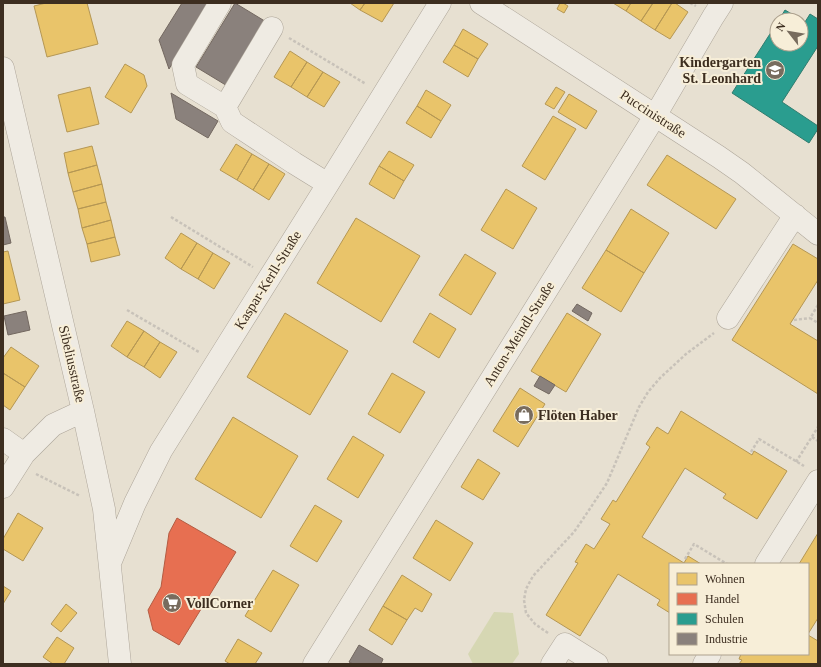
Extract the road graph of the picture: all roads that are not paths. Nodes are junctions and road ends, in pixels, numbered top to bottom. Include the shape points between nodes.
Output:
1 (220, 3) edge
2 (440, 3) edge
3 (481, 3) edge
4 (722, 3) edge
5 (272, 28) road end
6 (3, 68) edge
7 (225, 107) junction
8 (656, 116) junction
9 (328, 184) junction
10 (794, 215) junction
11 (818, 234) edge
12 (728, 318) road end
13 (83, 411) junction
14 (3, 438) edge
15 (21, 459) junction
16 (813, 475) edge
17 (3, 487) edge
18 (110, 563) junction
19 (767, 563) edge
20 (709, 655) edge
21 (120, 664) edge
22 (314, 664) edge
23 (552, 664) edge
24 (597, 664) edge
25 (704, 664) edge

1 - 7 street via 183,65 188,84
2 - 9 street, Kaspar-Kerll-Straße
3 - 8 street, Puccinistraße
4 - 8 street, Anton-Meindl-Straße
5 - 7 street
6 - 13 street, Sibeliusstraße
7 - 9 street via 232,122
8 - 10 street, Puccinistraße via 725,161
8 - 22 street, Anton-Meindl-Straße
9 - 18 street, Kaspar-Kerll-Straße via 161,451 135,503
10 - 11 street, Puccinistraße
10 - 12 street
13 - 15 street via 53,425
13 - 18 street, Sibeliusstraße via 104,509
14 - 15 street
15 - 17 street
16 - 19 street
18 - 21 street, Sibeliusstraße
20 - 25 street
23 - 24 street via 565,644

